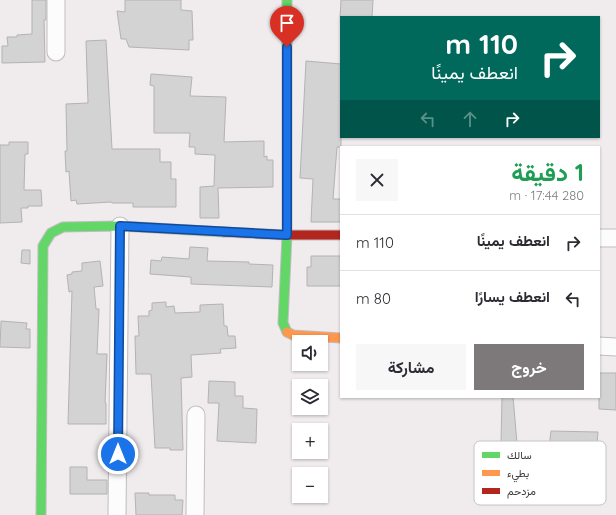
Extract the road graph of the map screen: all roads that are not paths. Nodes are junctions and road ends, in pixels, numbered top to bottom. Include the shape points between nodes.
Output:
1 (56, 0) edge
2 (287, 0) edge
3 (56, 52) dead end
4 (120, 226) junction
5 (287, 235) junction
6 (340, 235) edge
7 (600, 238) edge
8 (616, 238) edge
9 (340, 338) edge
10 (600, 346) edge
11 (616, 347) edge
12 (196, 415) dead end
13 (41, 515) edge
14 (118, 515) edge
15 (195, 515) edge

1 - 3 street
2 - 5 street
4 - 5 street
4 - 13 street via 63,227 50,233 43,246
4 - 14 street
5 - 6 street
5 - 9 street via 283,323 287,332 304,337
7 - 8 street
10 - 11 street
12 - 15 street

